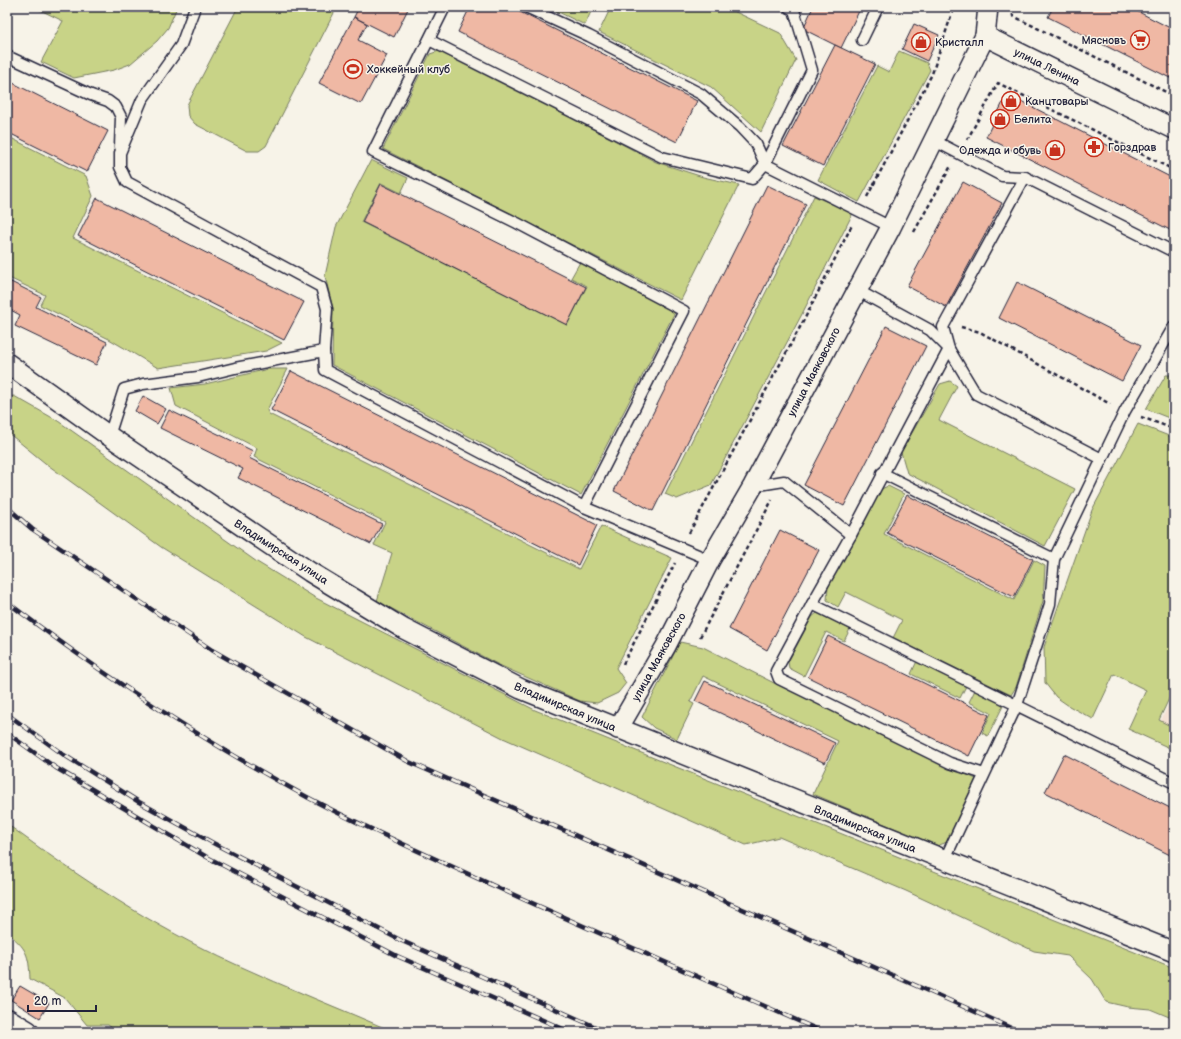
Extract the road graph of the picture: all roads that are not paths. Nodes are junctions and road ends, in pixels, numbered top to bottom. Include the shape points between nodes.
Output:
1 (195, 7) edge
2 (445, 7) edge
3 (526, 7) edge
4 (878, 7) edge
5 (988, 7) edge
6 (792, 8) edge
7 (985, 36) junction
8 (429, 40) junction
9 (862, 40) dead end
10 (7, 56) edge
11 (1174, 129) edge
12 (935, 141) junction
13 (120, 153) junction
14 (765, 164) junction
15 (1025, 176) junction
16 (891, 227) junction
17 (1174, 252) edge
18 (858, 290) junction
19 (1174, 326) edge
20 (949, 349) junction
21 (324, 350) junction
22 (7, 363) edge
23 (109, 436) junction
24 (1102, 459) junction
25 (882, 473) junction
26 (753, 486) junction
27 (584, 507) junction
28 (851, 535) junction
29 (1054, 559) junction
30 (710, 560) junction
31 (812, 604) junction
32 (1017, 706) junction
33 (618, 729) junction
34 (984, 774) junction
35 (1174, 783) edge
36 (944, 861) junction
37 (1174, 952) edge
38 (7, 1020) edge
39 (27, 1032) edge

1 - 13 lane via 181,45 142,100
2 - 8 lane
3 - 14 lane via 589,36 701,94 756,144
4 - 9 lane
5 - 7 street, улица Маяковского
6 - 14 lane via 812,70
7 - 11 street, улица Ленина
7 - 12 street, улица Маяковского
8 - 14 lane via 662,157 752,179
8 - 27 lane via 374,152 684,310
10 - 13 lane via 108,101 116,107 121,117
12 - 15 lane via 1002,176
12 - 16 street, улица Маяковского
13 - 21 lane via 120,167 127,182 321,287 327,309
14 - 16 lane
15 - 17 lane
15 - 20 lane via 943,327
16 - 18 street, улица Маяковского
18 - 20 lane via 930,330
18 - 26 street, улица Маяковского
19 - 24 lane via 1125,411
20 - 24 lane via 976,394
20 - 25 lane
21 - 23 lane via 198,377 124,389
21 - 27 lane via 325,370
22 - 23 street, Владимирская улица
23 - 33 street, Владимирская улица via 310,572 404,629 521,689
24 - 29 lane
25 - 28 lane
25 - 29 lane
26 - 28 lane via 784,481
26 - 30 street, улица Маяковского
27 - 30 lane
28 - 31 lane
29 - 32 lane via 1050,604
30 - 33 street, улица Маяковского via 662,653
31 - 32 lane
31 - 34 lane via 776,671 779,679 950,763
32 - 34 lane
32 - 35 lane
33 - 36 street, Владимирская улица
34 - 36 lane
36 - 37 street, Владимирская улица
38 - 39 street

